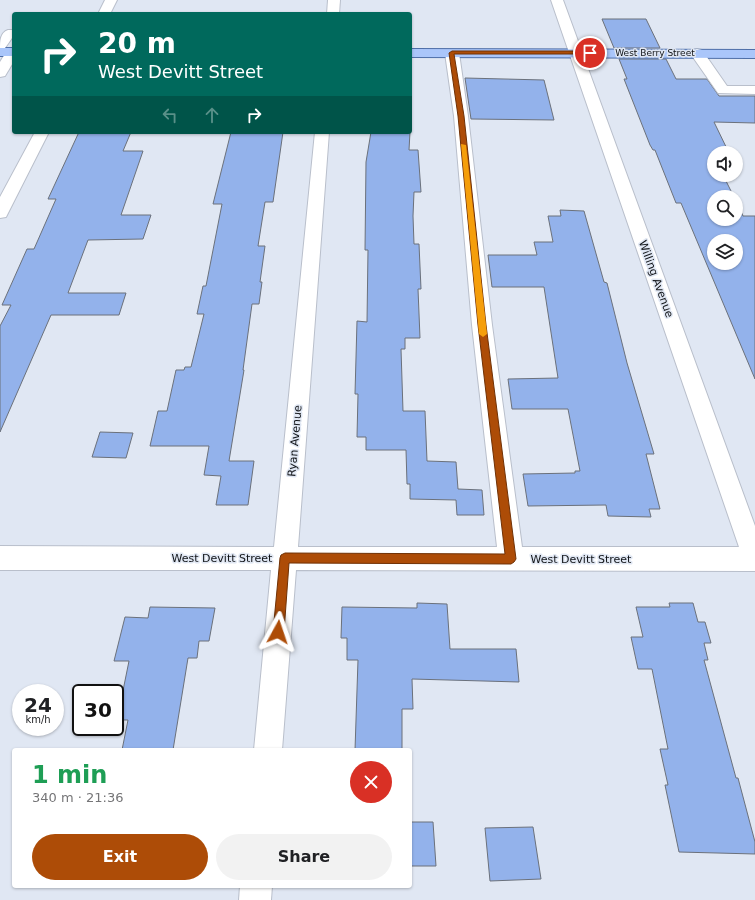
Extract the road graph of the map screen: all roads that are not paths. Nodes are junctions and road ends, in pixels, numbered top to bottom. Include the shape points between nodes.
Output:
1 (111, 0) edge
2 (334, 0) edge
3 (557, 0) edge
4 (105, 12) edge
5 (332, 12) edge
6 (12, 34) edge
7 (0, 45) edge
8 (9, 52) edge
9 (412, 53) edge
10 (452, 53) junction
11 (575, 53) junction
12 (697, 53) junction
13 (755, 54) edge
14 (0, 73) edge
15 (755, 90) edge
16 (41, 134) edge
17 (322, 134) edge
18 (0, 213) edge
19 (0, 558) edge
20 (285, 558) junction
21 (511, 559) junction
22 (755, 559) edge
23 (268, 748) edge
24 (256, 888) edge
25 (255, 900) edge

1 - 4 street
2 - 5 street
3 - 11 street, Willing Avenue
6 - 7 street via 8,34
8 - 14 street
9 - 10 main road, West Berry Street
10 - 11 main road, West Berry Street
10 - 21 street
11 - 12 main road, West Berry Street
11 - 22 street, Willing Avenue
12 - 13 main road, West Berry Street
12 - 15 street via 723,90
16 - 18 street
17 - 20 street, Ryan Avenue
19 - 20 street, West Devitt Street
20 - 21 street, West Devitt Street
20 - 23 street, Ryan Avenue
21 - 22 street, West Devitt Street
24 - 25 street

